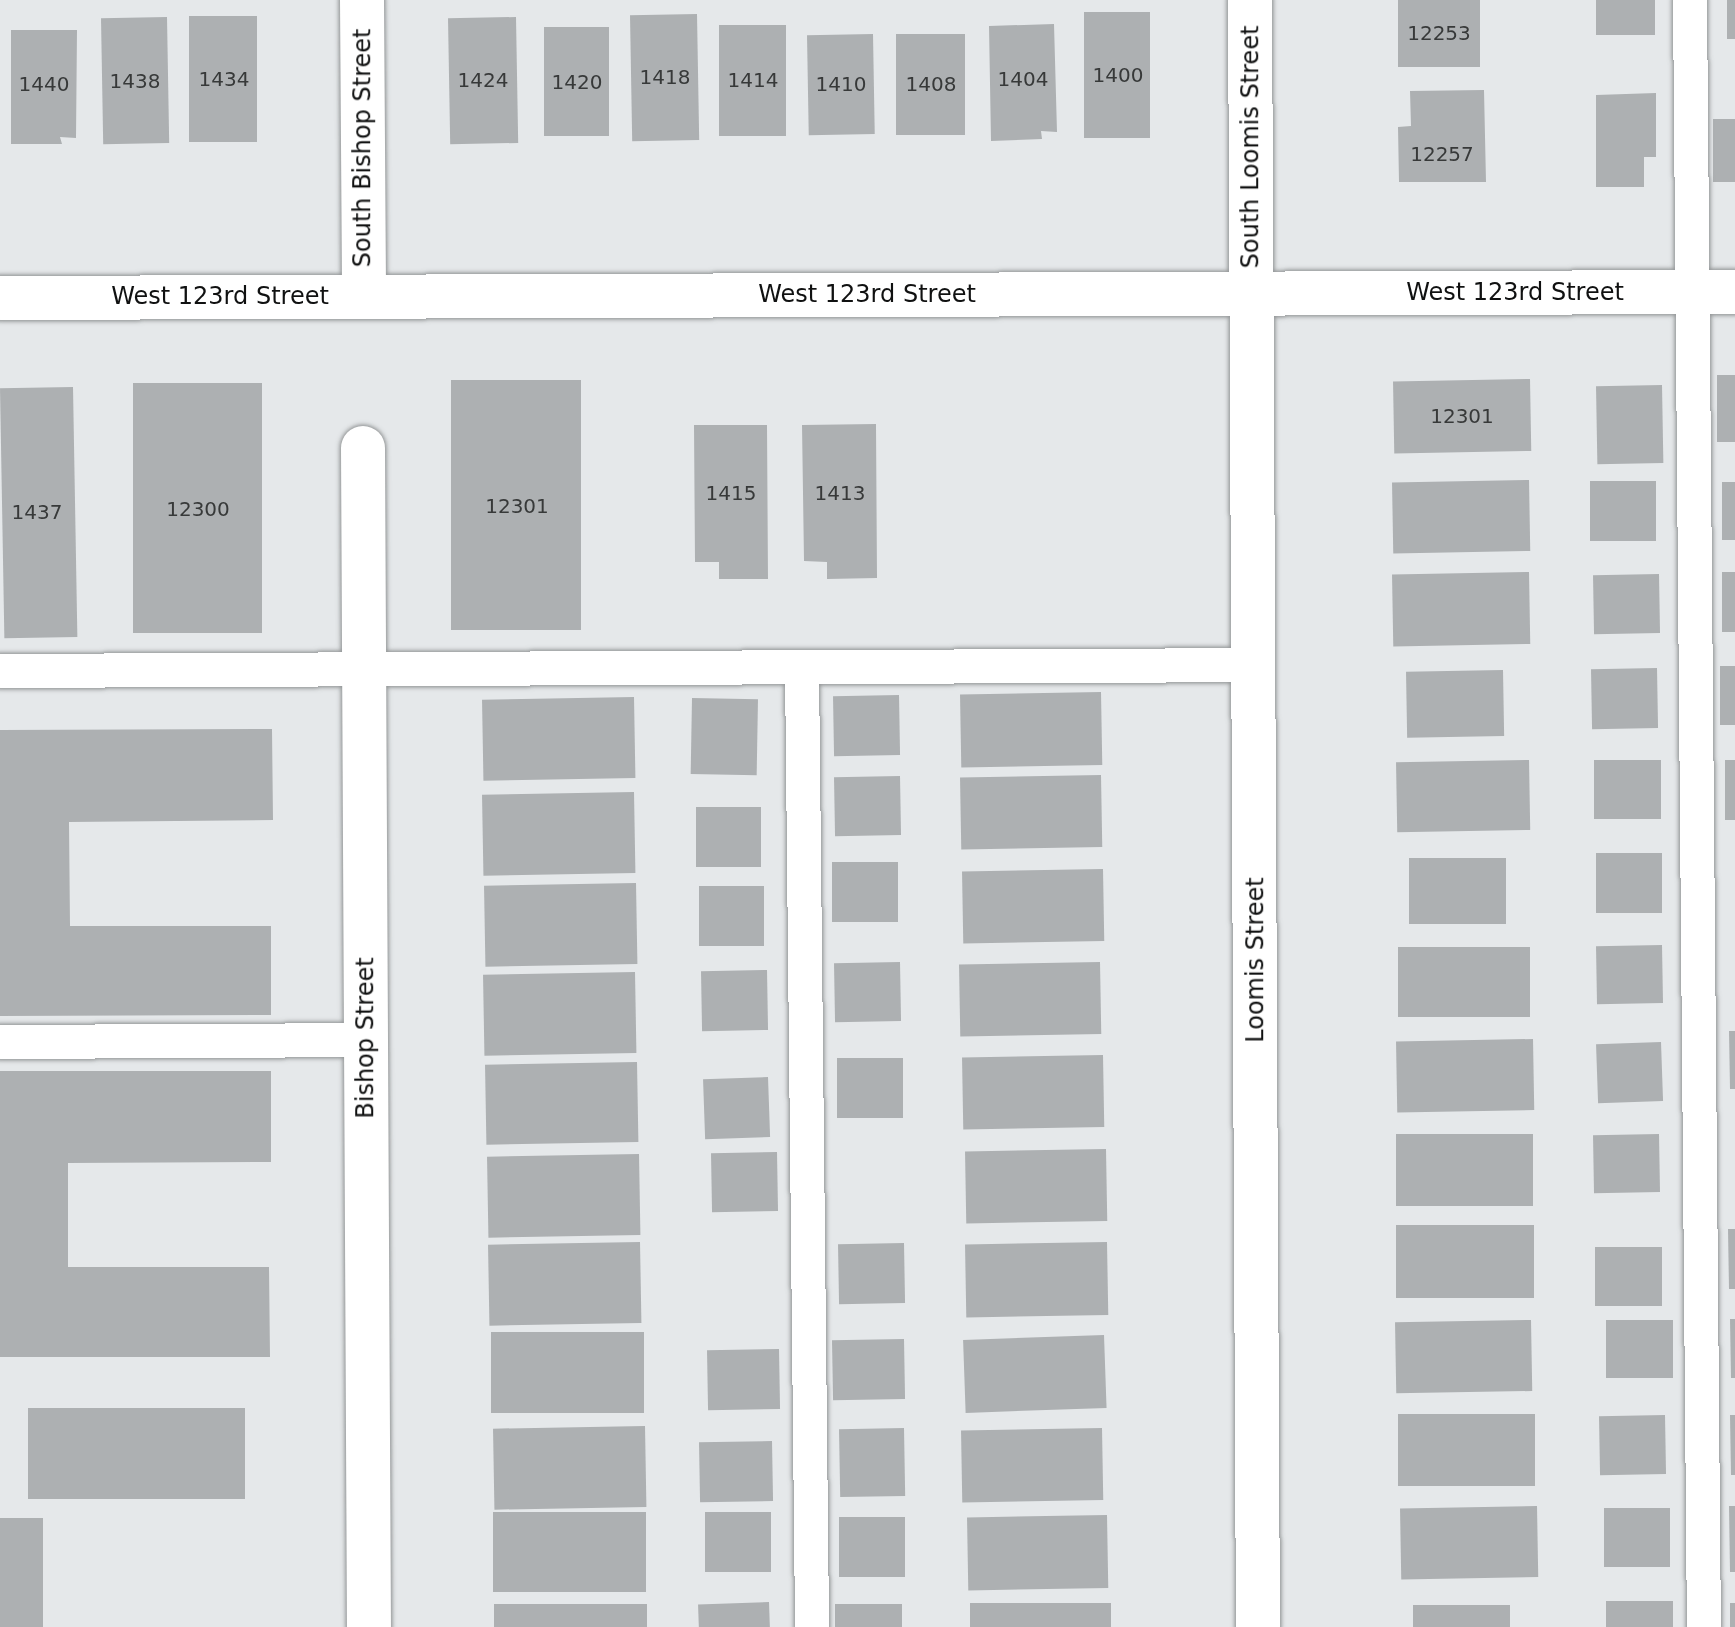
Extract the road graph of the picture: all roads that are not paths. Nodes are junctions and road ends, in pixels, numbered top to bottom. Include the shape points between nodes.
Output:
1 (362, 0) edge
2 (1250, 0) edge
3 (1690, 0) edge
4 (1692, 292) junction
5 (1735, 292) edge
6 (1252, 294) junction
7 (364, 297) junction
8 (0, 298) edge
9 (363, 448) dead end
10 (1254, 665) junction
11 (802, 667) junction
12 (365, 669) junction
13 (0, 671) edge
14 (366, 1040) junction
15 (0, 1042) edge
16 (369, 1627) edge
17 (812, 1627) edge
18 (1258, 1627) edge
19 (1704, 1627) edge

1 - 7 street, South Bishop Street
2 - 6 street, South Loomis Street
3 - 4 lane
4 - 5 street, West 123rd Street
4 - 6 street, West 123rd Street
4 - 19 lane
6 - 7 street, West 123rd Street
6 - 10 street, Loomis Street
7 - 8 street, West 123rd Street
9 - 12 street, Bishop Street
10 - 11 lane
10 - 18 street, Loomis Street
11 - 12 lane
11 - 17 lane
12 - 13 lane
12 - 14 street, Bishop Street
14 - 15 lane
14 - 16 street, Bishop Street

